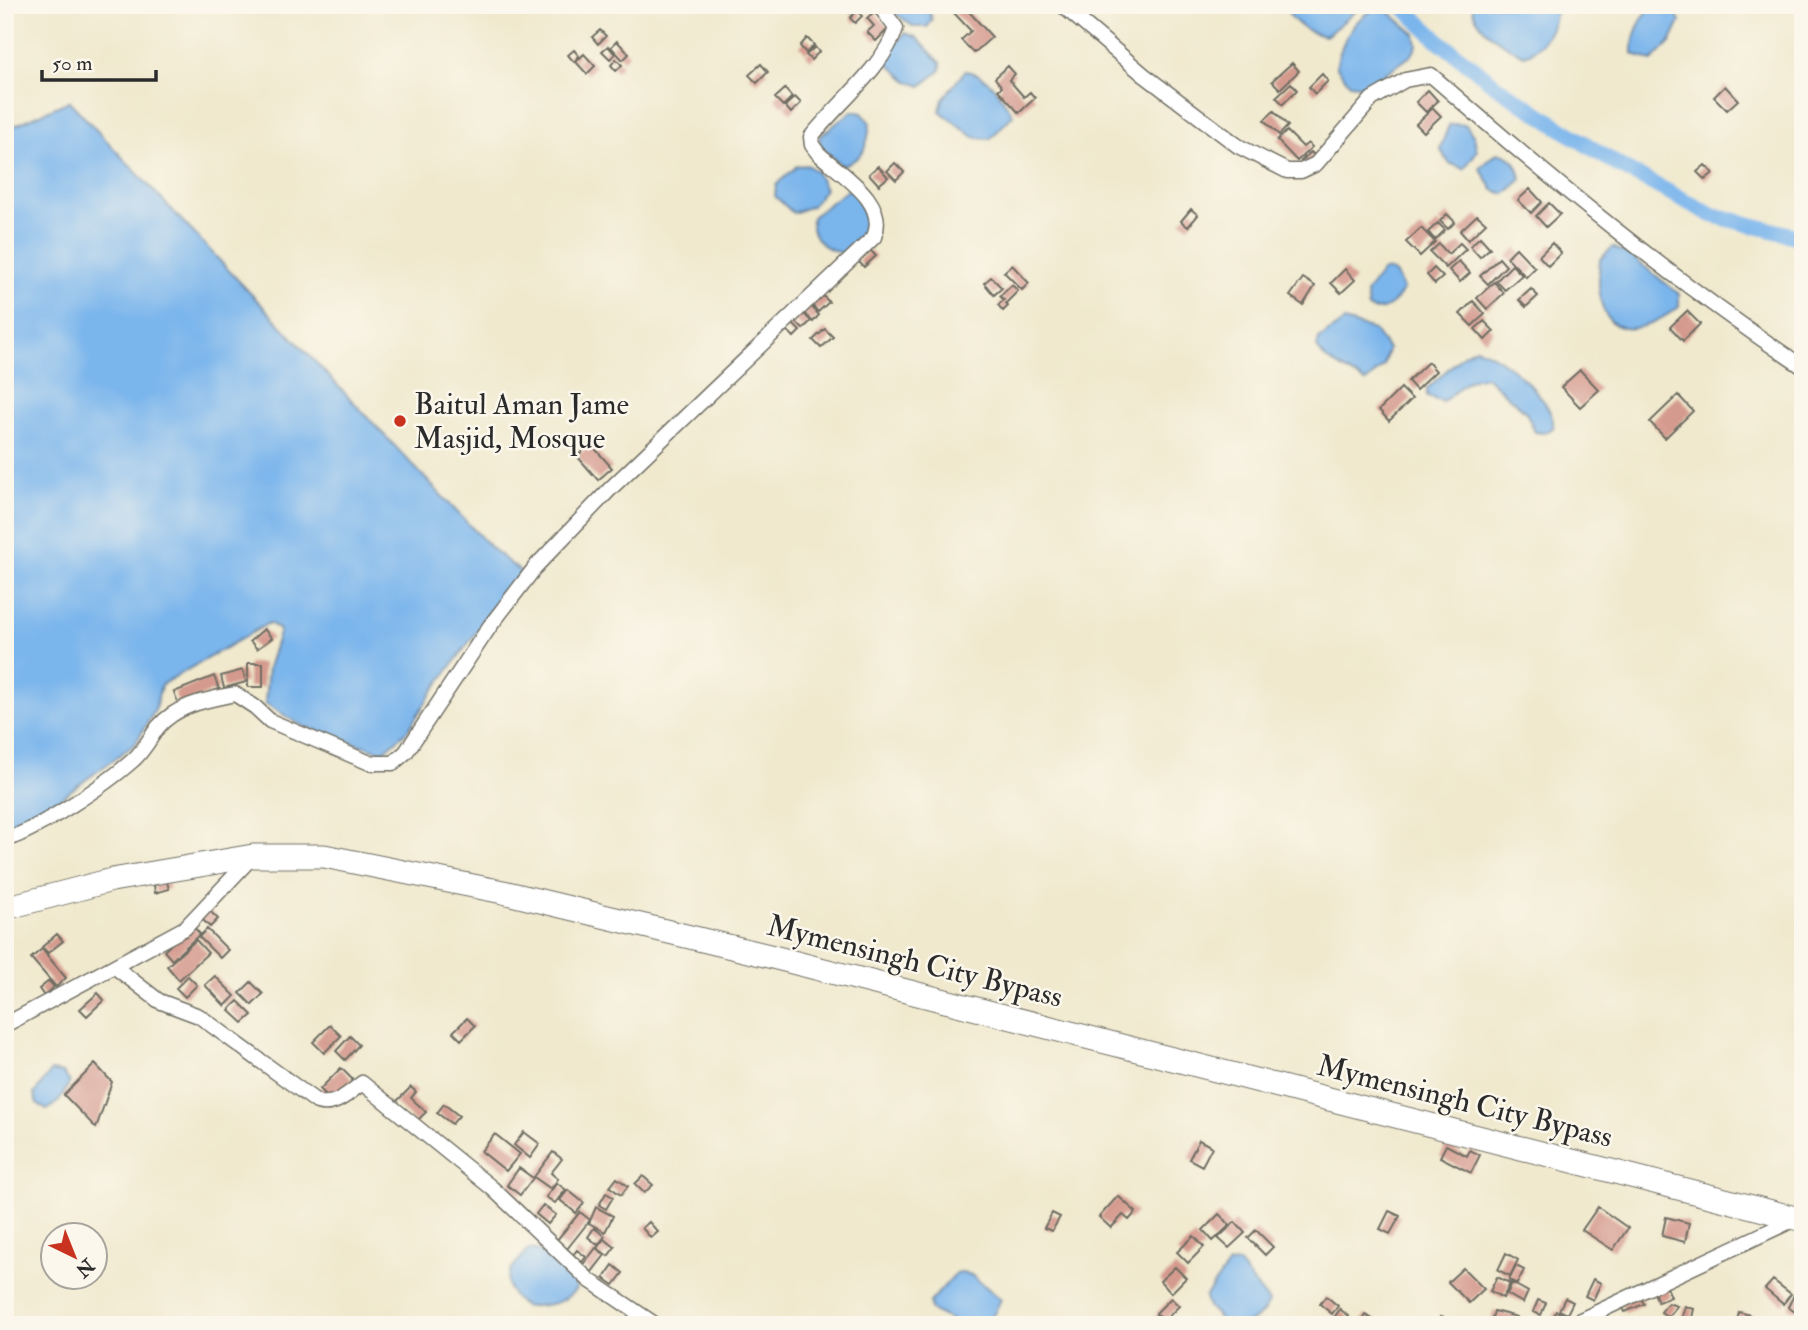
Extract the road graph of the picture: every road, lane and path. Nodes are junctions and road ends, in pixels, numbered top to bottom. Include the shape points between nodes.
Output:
1 (879, 5) edge
2 (1062, 5) edge
3 (1803, 367) edge
4 (5, 840) edge
5 (253, 856) junction
6 (5, 908) edge
7 (115, 967) junction
8 (5, 1025) edge
9 (1800, 1219) edge
10 (656, 1325) edge
11 (1570, 1325) edge

1 - 4 street via 896,28 893,38 811,137 818,153 876,209 879,225 874,237 611,488 537,565 406,752 393,763 370,763 270,722 235,694 198,702 160,725 134,760 74,802
2 - 3 street via 1238,146 1287,171 1316,164 1372,100 1405,80 1431,75 1596,216 1726,316
5 - 6 highway, Mymensingh City Bypass via 111,880
5 - 7 street via 185,928
5 - 9 highway, Mymensingh City Bypass via 324,856 503,892
7 - 8 street
7 - 10 street via 159,1001 199,1016 317,1102 334,1103 362,1083 492,1188 589,1280
9 - 11 street

